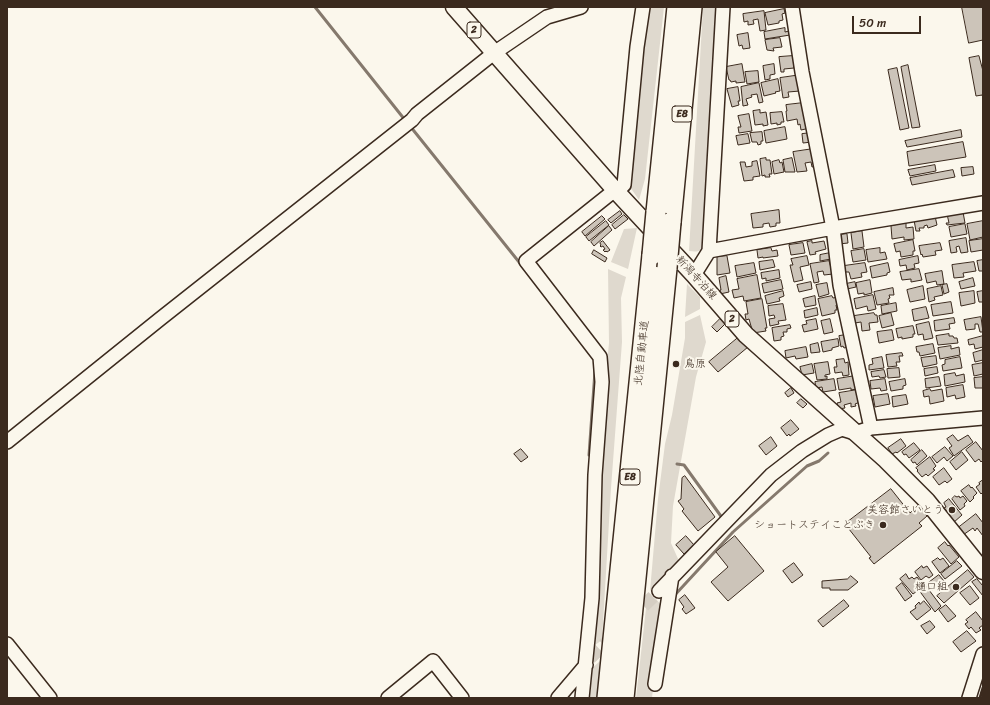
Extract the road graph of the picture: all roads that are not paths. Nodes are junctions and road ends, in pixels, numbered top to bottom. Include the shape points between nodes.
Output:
1 (454, 7) edge
2 (581, 7) edge
3 (643, 7) edge
4 (676, 7) edge
5 (692, 7) edge
6 (723, 7) edge
7 (792, 7) edge
8 (494, 53) junction
9 (615, 190) junction
10 (983, 203) edge
11 (663, 217) junction
12 (833, 228) junction
13 (709, 251) junction
14 (694, 275) junction
15 (983, 418) edge
16 (870, 428) junction
17 (855, 432) junction
18 (7, 442) edge
19 (983, 571) edge
20 (672, 576) junction
21 (658, 591) tunnel mouth
22 (7, 644) edge
23 (983, 654) edge
24 (587, 662) junction
25 (654, 684) dead end
26 (50, 698) edge
27 (388, 698) edge
28 (462, 698) edge
29 (558, 698) edge
30 (582, 698) edge
31 (607, 698) edge
32 (624, 698) edge
33 (969, 698) edge

1 - 8 main road, 新潟寺泊線 / 2
2 - 8 street via 547,17
3 - 9 street via 624,185
4 - 11 highway, 北陸自動車道 / E8
5 - 11 highway, 北陸自動車道 / E8
6 - 13 street
7 - 12 street via 802,72
8 - 9 main road, 新潟寺泊線 / 2
8 - 18 street
9 - 14 main road, 新潟寺泊線 / 2
9 - 24 street via 526,261 600,357 602,382 595,475 592,598
10 - 12 street
11 - 31 highway, 北陸自動車道 / E8, bridge via 652,255
11 - 32 highway, 北陸自動車道 / E8, bridge via 667,268
12 - 13 street
12 - 16 street via 840,285
13 - 14 street
14 - 17 main road, 新潟寺泊線 / 2 via 746,335
15 - 16 street
16 - 17 street
17 - 19 main road, 新潟寺泊線 / 2 via 927,502
17 - 20 street via 842,429 828,435 771,475
20 - 21 street
20 - 25 street
22 - 26 street
23 - 33 street
24 - 29 street
24 - 30 street
27 - 28 street via 433,661

